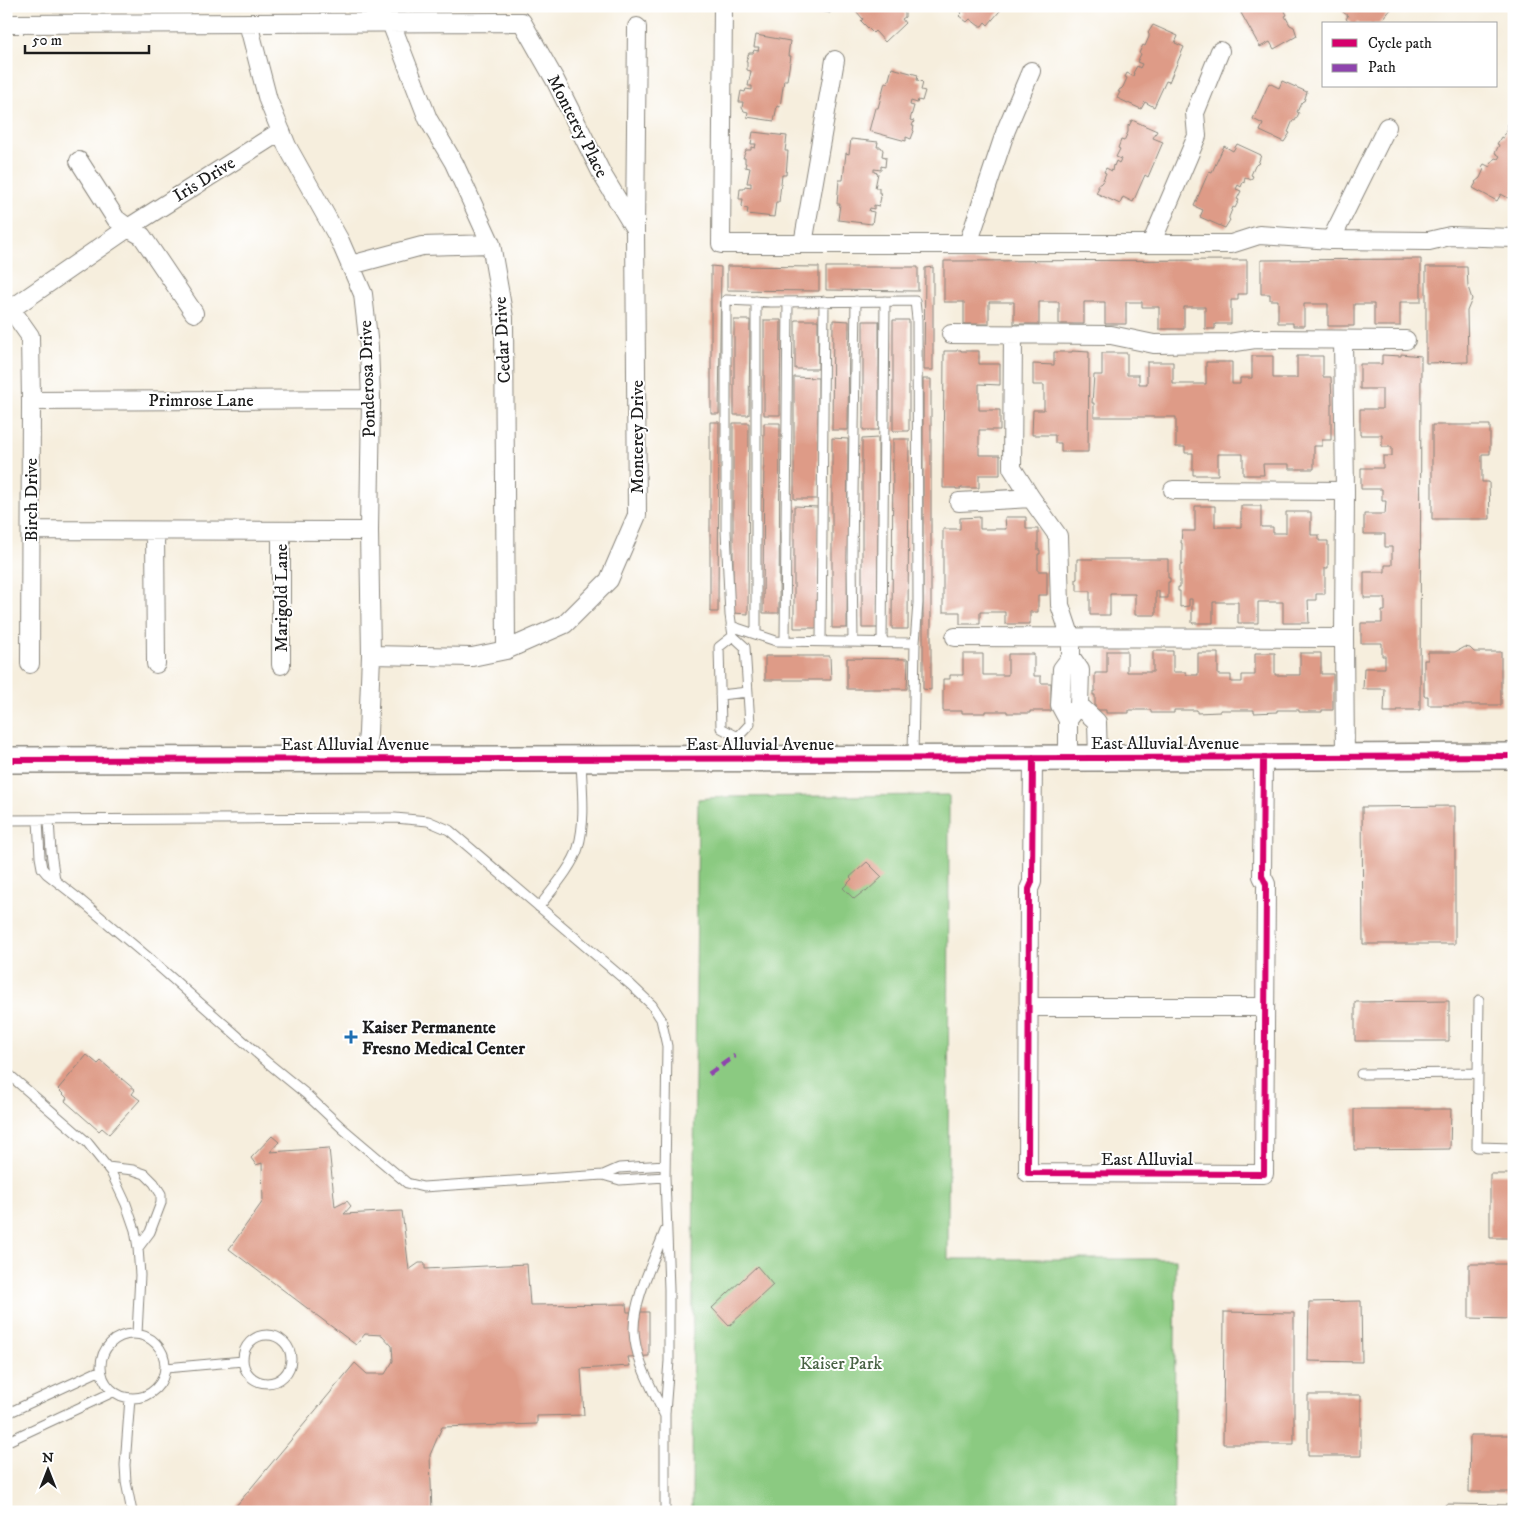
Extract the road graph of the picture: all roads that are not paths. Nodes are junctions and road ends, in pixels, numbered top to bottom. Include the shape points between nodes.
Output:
1 (723, 6) edge
2 (248, 23) junction
3 (6, 24) edge
4 (391, 24) junction
5 (637, 26) dead end
6 (1220, 50) dead end
7 (835, 60) dead end
8 (1031, 72) dead end
9 (1387, 127) dead end
10 (281, 130) junction
11 (79, 161) dead end
12 (128, 228) junction
13 (635, 229) junction
14 (1514, 238) edge
15 (1331, 240) junction
16 (491, 244) junction
17 (803, 244) junction
18 (968, 244) junction
19 (1151, 244) junction
20 (351, 265) junction
21 (756, 301) junction
22 (824, 301) junction
23 (856, 301) junction
24 (885, 301) junction
25 (788, 302) junction
26 (9, 311) edge
27 (194, 313) dead end
28 (951, 334) dead end
29 (1013, 335) junction
30 (30, 336) joint
31 (1343, 340) junction
32 (1406, 340) dead end
33 (370, 399) junction
34 (31, 401) junction
35 (1173, 490) dead end
36 (1345, 491) junction
37 (1031, 498) junction
38 (959, 502) dead end
39 (31, 530) junction
40 (155, 530) junction
41 (281, 530) junction
42 (369, 530) junction
43 (731, 626) junction
44 (756, 634) junction
45 (733, 636) junction
46 (955, 637) dead end
47 (1070, 638) junction
48 (1344, 638) junction
49 (785, 641) junction
50 (821, 641) junction
51 (853, 642) junction
52 (882, 642) junction
53 (915, 643) junction
54 (506, 650) junction
55 (370, 655) junction
56 (1071, 657) junction
57 (30, 664) dead end
58 (156, 664) dead end
59 (280, 665) dead end
60 (748, 692) junction
61 (720, 695) junction
62 (1079, 705) junction
63 (1068, 720) junction
64 (738, 748) junction
65 (1514, 756) edge
66 (1345, 757) junction
67 (913, 758) junction
68 (1033, 758) junction
69 (1068, 758) junction
70 (1098, 758) junction
71 (1263, 758) junction
72 (365, 759) junction
73 (581, 759) junction
74 (6, 760) edge
75 (6, 820) edge
76 (38, 820) junction
77 (49, 820) junction
78 (56, 880) junction
79 (539, 906) junction
80 (1479, 1000) dead end
81 (1028, 1007) junction
82 (1265, 1007) junction
83 (6, 1072) edge
84 (1361, 1074) dead end
85 (1478, 1074) junction
86 (1514, 1148) edge
87 (665, 1165) junction
88 (107, 1167) junction
89 (603, 1175) junction
90 (665, 1177) junction
91 (666, 1228) junction
92 (138, 1248) junction
93 (137, 1334) junction
94 (243, 1361) junction
95 (166, 1368) junction
96 (101, 1370) junction
97 (113, 1392) junction
98 (130, 1398) junction
99 (7, 1413) edge
100 (665, 1417) junction
101 (20, 1436) junction
102 (6, 1442) edge
103 (6, 1448) edge
104 (132, 1512) edge
105 (665, 1512) edge

1 - 17 street via 721,244
2 - 3 street
2 - 4 street
2 - 10 street, Ponderosa Drive via 268,100
4 - 13 street, Monterey Place via 522,22 603,176
4 - 16 street, Cedar Drive via 428,120 454,163
5 - 13 street, Monterey Drive
6 - 19 street via 1195,113 1197,136
7 - 17 street
8 - 18 street via 1006,130
9 - 15 street
10 - 12 street, Iris Drive
10 - 20 street, Ponderosa Drive
11 - 12 street via 116,218
12 - 26 street, Iris Drive
12 - 27 street via 142,236
13 - 54 street, Monterey Drive via 637,515 609,580 565,624
14 - 15 street via 1450,236 1430,241
15 - 19 street via 1259,234 1231,244
16 - 20 street via 422,246
16 - 54 street, Cedar Drive via 504,318
17 - 18 street
18 - 19 street
20 - 33 street, Ponderosa Drive via 363,294
21 - 25 lane
21 - 43 lane via 726,300 726,530
21 - 44 lane
22 - 23 lane
22 - 25 lane
22 - 50 lane
23 - 24 lane
23 - 51 lane
24 - 52 lane
24 - 53 lane via 915,301 917,319 918,603
25 - 49 lane
26 - 30 street, Iris Drive
28 - 29 street
29 - 31 street via 1111,336 1154,344 1229,344 1255,339
29 - 37 street via 1012,468
30 - 34 street, Birch Drive
31 - 32 street
31 - 36 street
33 - 34 street, Primrose Lane
33 - 42 street, Ponderosa Drive
34 - 39 street, Birch Drive
35 - 36 street
36 - 48 street
37 - 38 street
37 - 47 street via 1058,536 1060,605
39 - 40 street, Marigold Lane
39 - 57 street, Birch Drive
40 - 41 street, Marigold Lane
40 - 58 street
41 - 42 street, Marigold Lane
41 - 59 street, Marigold Lane
42 - 55 street, Ponderosa Drive
43 - 44 lane
43 - 45 lane
44 - 49 lane
45 - 60 lane via 745,647
45 - 61 lane via 719,647
46 - 47 street
47 - 48 street
47 - 56 street
48 - 66 street
49 - 50 lane
50 - 51 lane
51 - 52 lane
52 - 53 lane
53 - 67 lane
54 - 55 street, Monterey Drive via 472,657
55 - 72 street, Ponderosa Drive
56 - 62 street via 1080,670
56 - 63 street via 1062,669 1060,705
60 - 61 lane
60 - 64 lane via 750,724
61 - 64 lane via 721,728
62 - 63 street
62 - 70 street via 1097,722
63 - 69 street
64 - 67 main road, East Alluvial Avenue
64 - 73 main road, East Alluvial Avenue
65 - 66 main road, East Alluvial Avenue
66 - 71 main road, East Alluvial Avenue
67 - 68 main road, East Alluvial Avenue
68 - 69 main road, East Alluvial Avenue
68 - 81 street, East Alluvial
69 - 70 main road, East Alluvial Avenue
70 - 71 main road, East Alluvial Avenue
71 - 82 street, East Alluvial
72 - 73 main road, East Alluvial Avenue
72 - 74 main road, East Alluvial Avenue
73 - 79 lane via 582,829 578,849
75 - 76 lane
76 - 77 lane
76 - 78 lane via 42,868
77 - 78 lane
77 - 79 lane via 395,818 428,821 449,830
78 - 89 lane via 407,1183 423,1187
79 - 87 lane via 631,985 652,1005 660,1019 667,1046
80 - 85 lane
81 - 82 street
81 - 82 street, East Alluvial via 1028,1173 1264,1174
83 - 88 lane via 87,1142
84 - 85 lane
85 - 86 lane via 1477,1147
87 - 89 lane via 619,1168
87 - 90 lane
88 - 92 lane via 126,1204
88 - 92 lane via 145,1174 161,1194 161,1203 150,1232
89 - 90 lane via 620,1180
90 - 91 lane
91 - 100 lane via 669,1361
91 - 100 lane via 634,1316 636,1347
92 - 93 lane
93 - 95 lane via 146,1336 161,1349
93 - 96 lane via 127,1334 110,1343 104,1351
94 - 94 lane via 250,1376 273,1382 287,1373 291,1357 284,1342 266,1335 248,1345
94 - 95 lane
95 - 98 lane via 164,1378 150,1394
96 - 97 lane
96 - 99 lane
97 - 98 lane
97 - 101 lane
98 - 104 lane via 125,1465
100 - 105 lane
101 - 102 lane
101 - 103 lane

